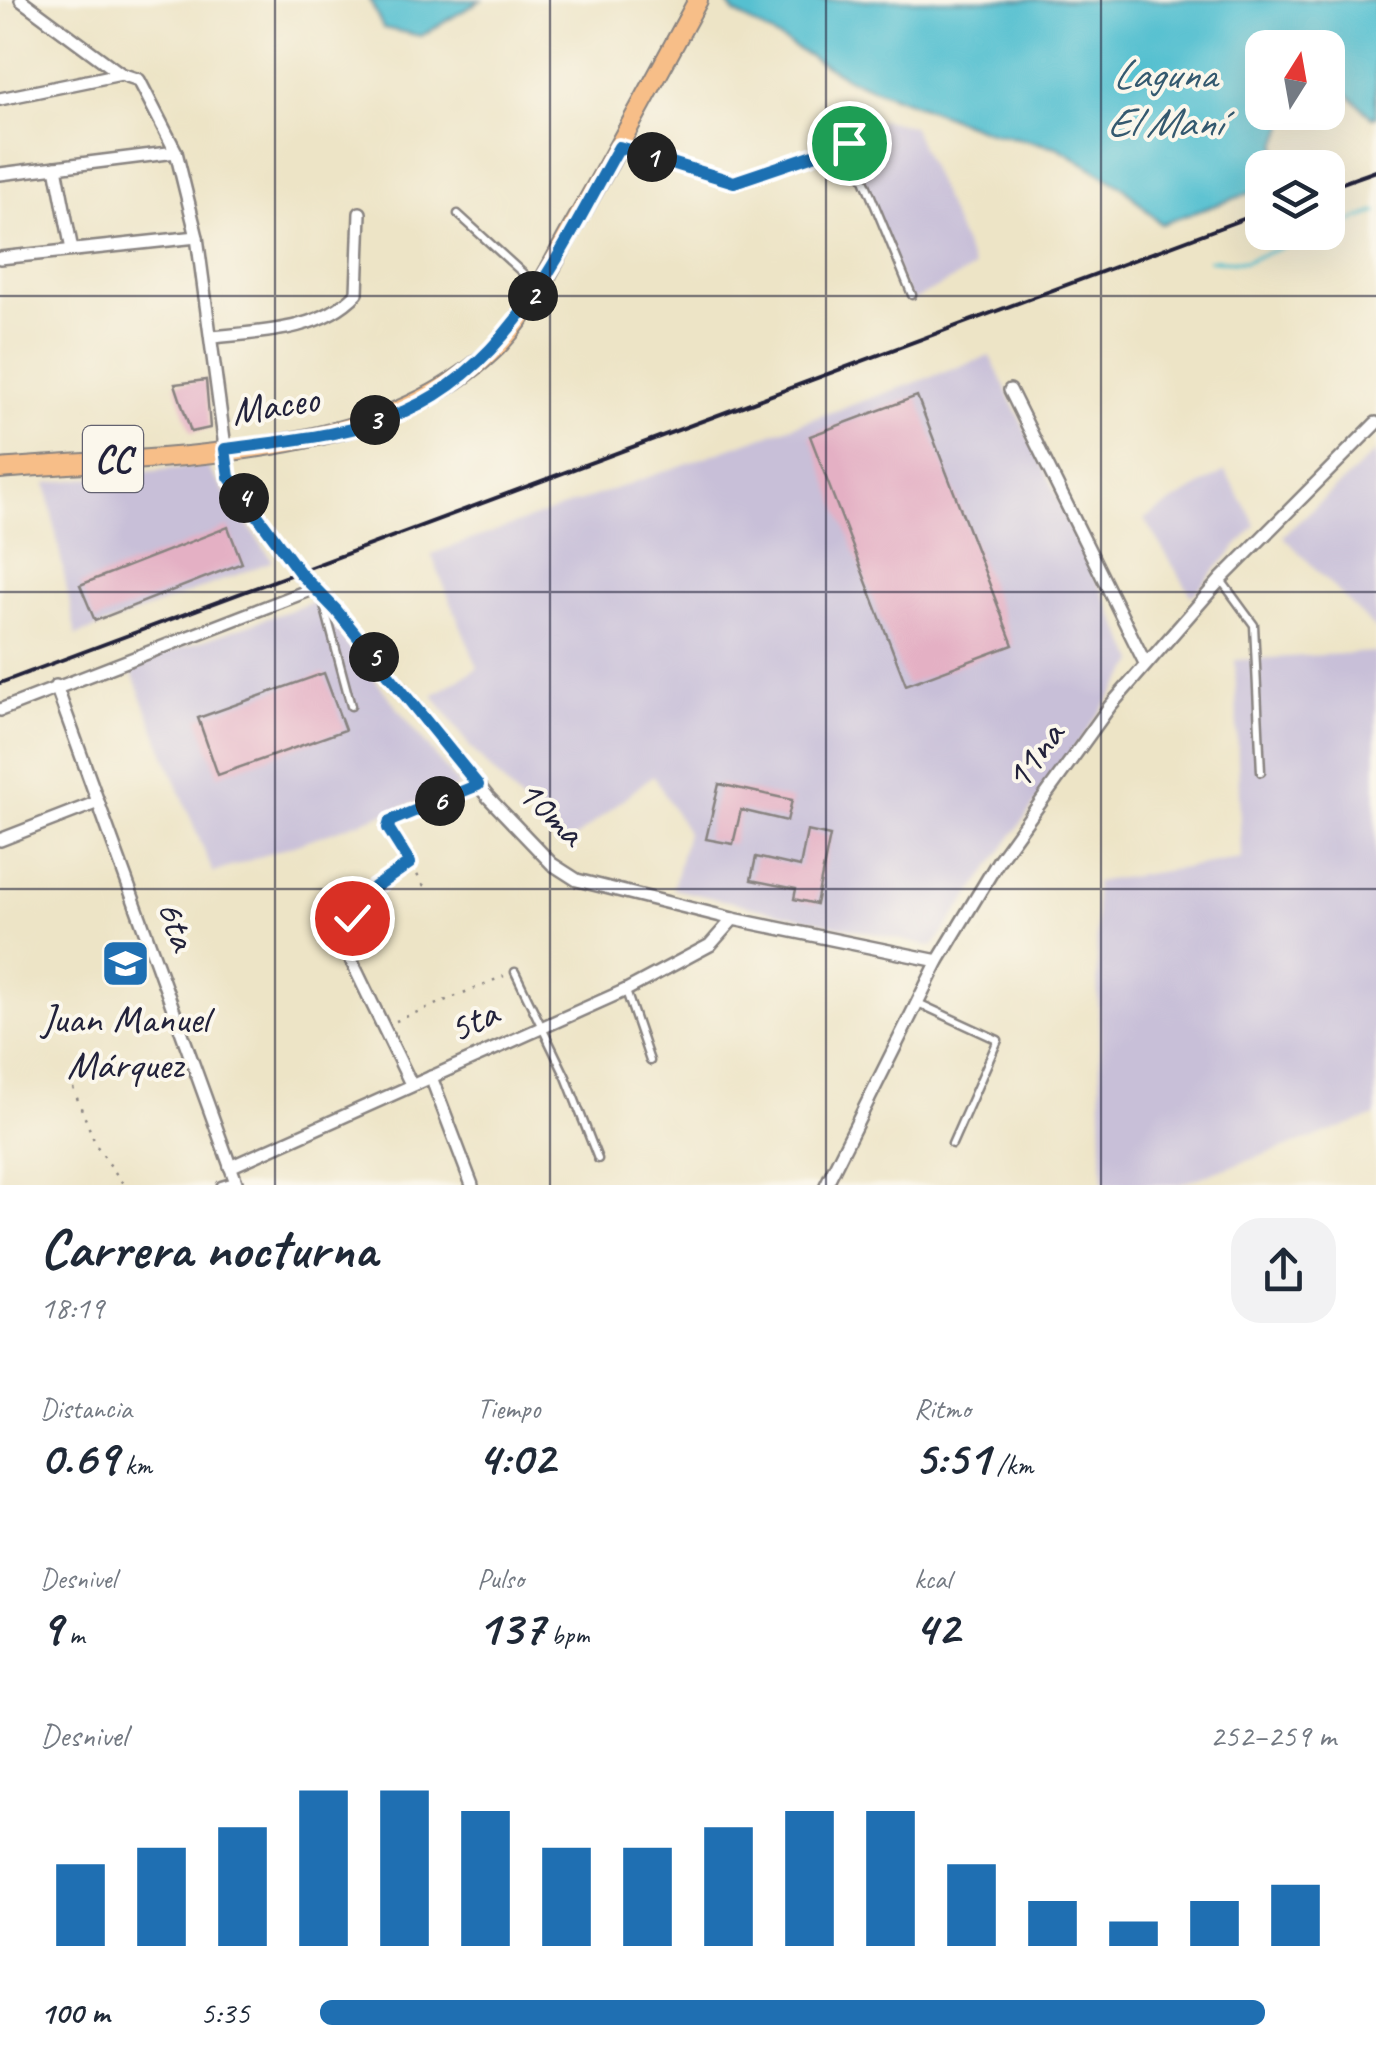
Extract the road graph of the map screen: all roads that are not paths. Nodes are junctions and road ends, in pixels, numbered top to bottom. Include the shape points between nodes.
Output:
1 (22, 0) edge
2 (698, 0) edge
3 (121, 74) junction
4 (0, 98) edge
5 (619, 147) junction
6 (176, 152) junction
7 (56, 167) junction
8 (0, 174) edge
9 (360, 214) dead end
10 (458, 214) dead end
11 (197, 237) junction
12 (72, 250) junction
13 (0, 258) edge
14 (539, 288) junction
15 (912, 296) dead end
16 (211, 336) junction
17 (1010, 390) dead end
18 (1376, 423) edge
19 (225, 449) junction
20 (0, 469) edge
21 (1220, 578) junction
22 (318, 591) junction
23 (1144, 662) junction
24 (56, 686) junction
25 (351, 706) dead end
26 (0, 710) edge
27 (1261, 772) dead end
28 (98, 802) junction
29 (0, 840) edge
30 (733, 919) junction
31 (339, 935) road end
32 (938, 961) junction
33 (515, 972) road end
34 (626, 990) junction
35 (917, 1002) junction
36 (540, 1026) junction
37 (650, 1061) dead end
38 (431, 1077) junction
39 (411, 1084) junction
40 (952, 1144) dead end
41 (598, 1159) dead end
42 (230, 1167) junction
43 (236, 1183) edge
44 (221, 1185) edge
45 (472, 1185) edge
46 (826, 1185) edge

1 - 3 street, 10ma
2 - 5 main road, Maceo / CC
3 - 4 street
3 - 6 street, 10ma via 139,80
5 - 14 main road, Maceo / CC
5 - 15 lane via 734,182 849,143
6 - 7 street
6 - 11 street, 10ma
7 - 8 street
7 - 12 street
9 - 16 street via 357,293 338,312 276,330
10 - 14 lane
11 - 12 street
11 - 16 street, 10ma
12 - 13 street
14 - 19 main road, Maceo / CC via 493,350 405,411 319,437
16 - 19 street, 10ma
17 - 23 street
18 - 21 street, 11na
19 - 20 main road, Maceo / CC
19 - 22 street, 10ma via 229,477
21 - 23 street, 11na
21 - 27 lane via 1254,625
22 - 24 street
22 - 25 lane
22 - 30 street, 10ma via 552,864 577,880
23 - 32 street, 11na via 999,860
24 - 26 street
24 - 28 street, 6ta
28 - 29 street
28 - 42 street, 6ta
30 - 32 street, 10ma
30 - 34 street, 5ta via 710,945
31 - 39 street
32 - 35 street, 11na
33 - 36 lane
34 - 36 street, 5ta
34 - 37 lane
35 - 40 lane via 998,1040
35 - 46 street, 11na
36 - 38 street, 5ta
36 - 41 lane
38 - 39 street, 5ta
38 - 45 street
39 - 42 street, 5ta
42 - 43 street, 6ta
43 - 44 lane

